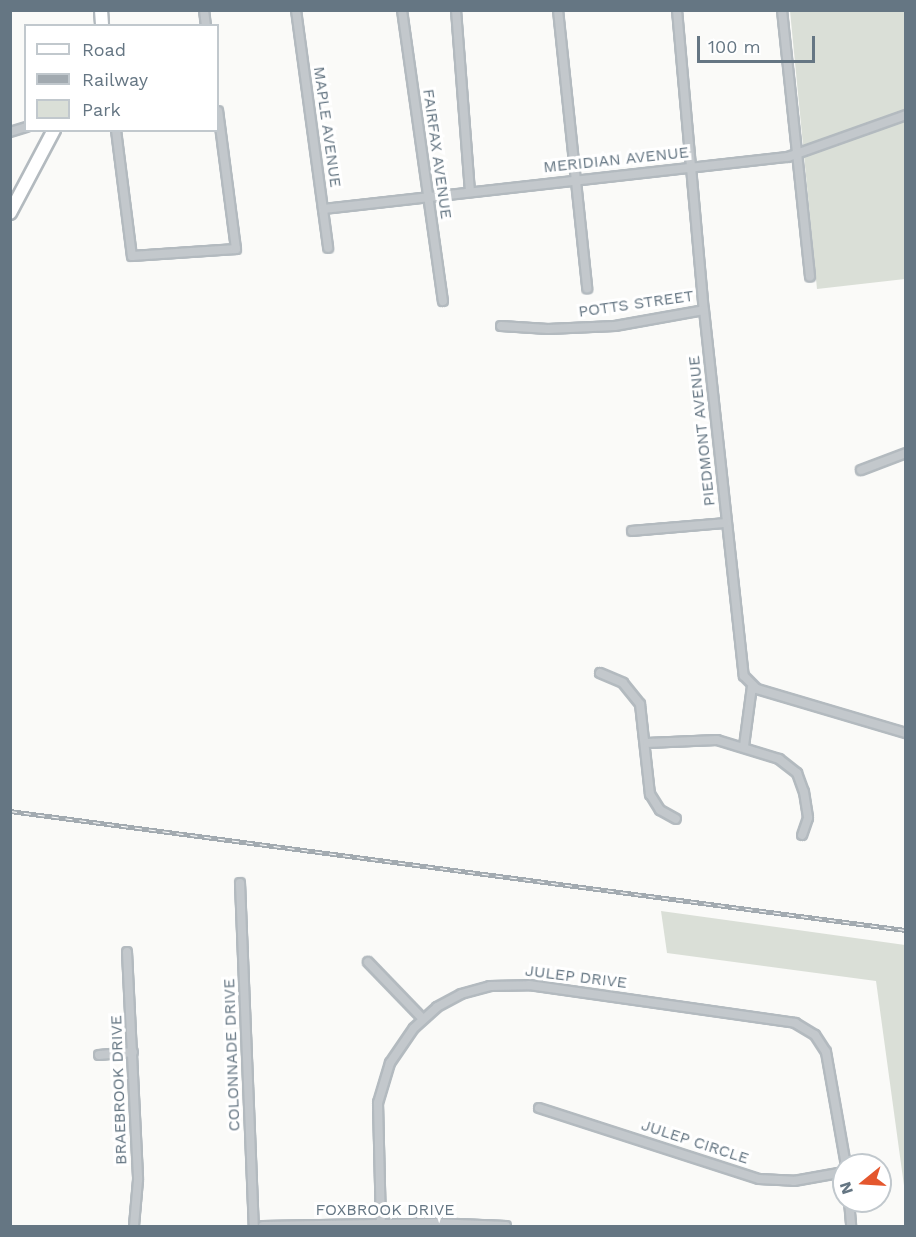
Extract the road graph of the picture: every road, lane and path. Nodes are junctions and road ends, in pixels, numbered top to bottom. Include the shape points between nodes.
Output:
1 (296, 10) edge
2 (402, 10) edge
3 (456, 10) edge
4 (558, 10) edge
5 (677, 10) edge
6 (783, 10) edge
7 (906, 115) edge
8 (219, 118) edge
9 (53, 132) edge
10 (116, 132) edge
11 (799, 154) junction
12 (692, 167) junction
13 (575, 178) junction
14 (470, 190) junction
15 (428, 196) junction
16 (322, 209) junction
17 (10, 213) edge
18 (328, 248) dead end
19 (810, 277) dead end
20 (587, 288) dead end
21 (443, 302) dead end
22 (704, 310) junction
23 (501, 326) dead end
24 (906, 453) edge
25 (861, 470) dead end
26 (726, 524) junction
27 (632, 531) dead end
28 (600, 674) dead end
29 (752, 686) junction
30 (906, 733) edge
31 (647, 743) junction
32 (744, 746) junction
33 (676, 819) dead end
34 (802, 835) dead end
35 (240, 882) dead end
36 (127, 952) dead end
37 (368, 962) dead end
38 (423, 1019) junction
39 (133, 1052) junction
40 (99, 1055) dead end
41 (539, 1108) dead end
42 (844, 1153) edge
43 (832, 1174) edge
44 (381, 1225) edge
45 (134, 1227) edge
46 (254, 1227) edge
47 (264, 1227) edge
48 (506, 1227) edge

1 - 16 street, MAPLE AVENUE
2 - 15 street, FAIRFAX AVENUE
3 - 14 street
4 - 13 street
5 - 12 street, PIEDMONT AVENUE
6 - 11 street
7 - 11 street, MERIDIAN AVENUE
8 - 10 street via 237,249 132,256
9 - 17 street
11 - 12 street, MERIDIAN AVENUE
11 - 19 street
12 - 13 street, MERIDIAN AVENUE
12 - 22 street, PIEDMONT AVENUE
13 - 14 street, MERIDIAN AVENUE
13 - 20 street
14 - 15 street, MERIDIAN AVENUE
15 - 16 street, MERIDIAN AVENUE
15 - 21 street, FAIRFAX AVENUE
16 - 18 street, MAPLE AVENUE
22 - 23 street, POTTS STREET via 615,326
22 - 26 street, PIEDMONT AVENUE
24 - 25 street
26 - 27 street
26 - 29 street, PIEDMONT AVENUE via 742,669
28 - 31 street via 623,683 635,695
29 - 30 street
29 - 32 street
31 - 32 street via 708,739
31 - 33 street via 650,794 660,810
32 - 34 street via 779,759 797,773 808,818
35 - 46 street, COLONNADE DRIVE
36 - 39 street, BRAEBROOK DRIVE
37 - 38 street
38 - 42 street, JULEP DRIVE via 461,994 512,984 795,1023 814,1035 826,1052
38 - 44 street, JULEP DRIVE via 393,1057 378,1103
39 - 40 street
39 - 45 street, BRAEBROOK DRIVE via 138,1180
41 - 43 street, JULEP CIRCLE via 759,1179 794,1181
44 - 47 street, FOXBROOK DRIVE
44 - 48 street, FOXBROOK DRIVE

